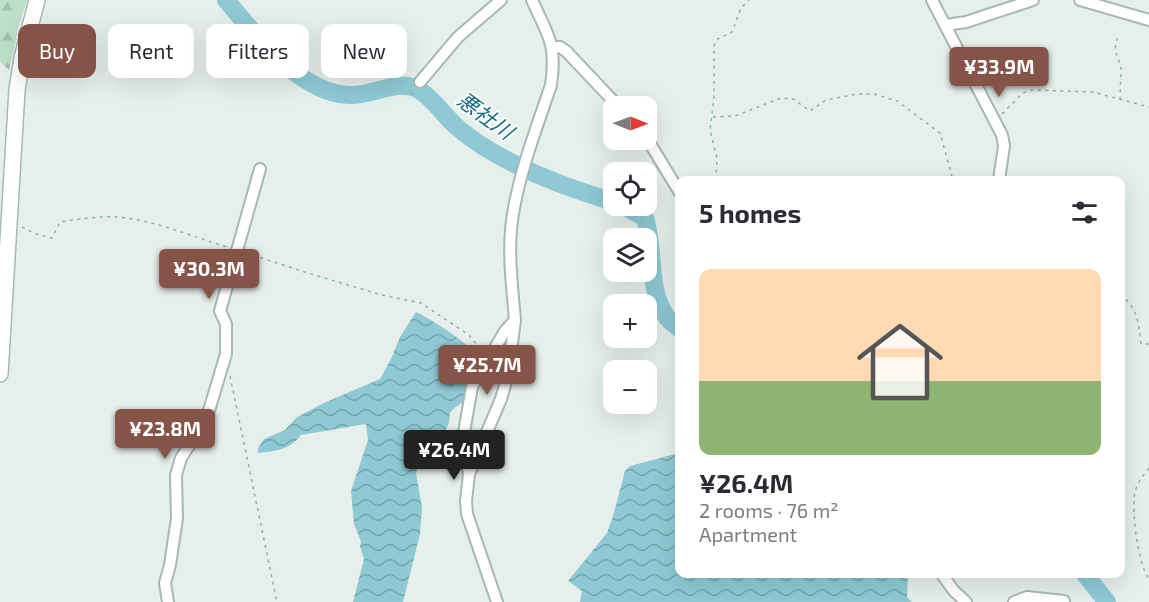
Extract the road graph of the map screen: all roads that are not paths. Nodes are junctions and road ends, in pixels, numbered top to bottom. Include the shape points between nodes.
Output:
1 (38, 0) edge
2 (501, 0) edge
3 (532, 0) edge
4 (932, 0) edge
5 (1033, 0) edge
6 (1080, 0) edge
7 (1118, 5) edge
8 (1149, 20) edge
9 (946, 25) junction
10 (553, 47) junction
11 (420, 82) dead end
12 (609, 96) edge
13 (656, 150) edge
14 (260, 169) dead end
15 (1000, 176) edge
16 (675, 184) edge
17 (4, 219) edge
18 (515, 320) junction
19 (0, 374) edge
20 (469, 474) junction
21 (945, 578) edge
22 (1064, 601) edge
23 (168, 602) edge
24 (497, 602) edge
25 (966, 602) edge
26 (1014, 602) edge

1 - 17 main road via 17,90
2 - 11 street via 458,37
3 - 10 street
4 - 9 street
5 - 9 street
6 - 7 street
7 - 8 street
9 - 15 street via 1002,135
10 - 12 street via 566,51
10 - 18 street via 551,85 513,214
13 - 16 street
14 - 23 street via 220,311 226,324 226,354 207,417 181,458 176,476 177,518 165,583
17 - 19 main road
18 - 20 street via 508,375
18 - 20 street via 472,387 463,438
20 - 24 street via 467,514
21 - 25 street
22 - 26 street via 1027,597

